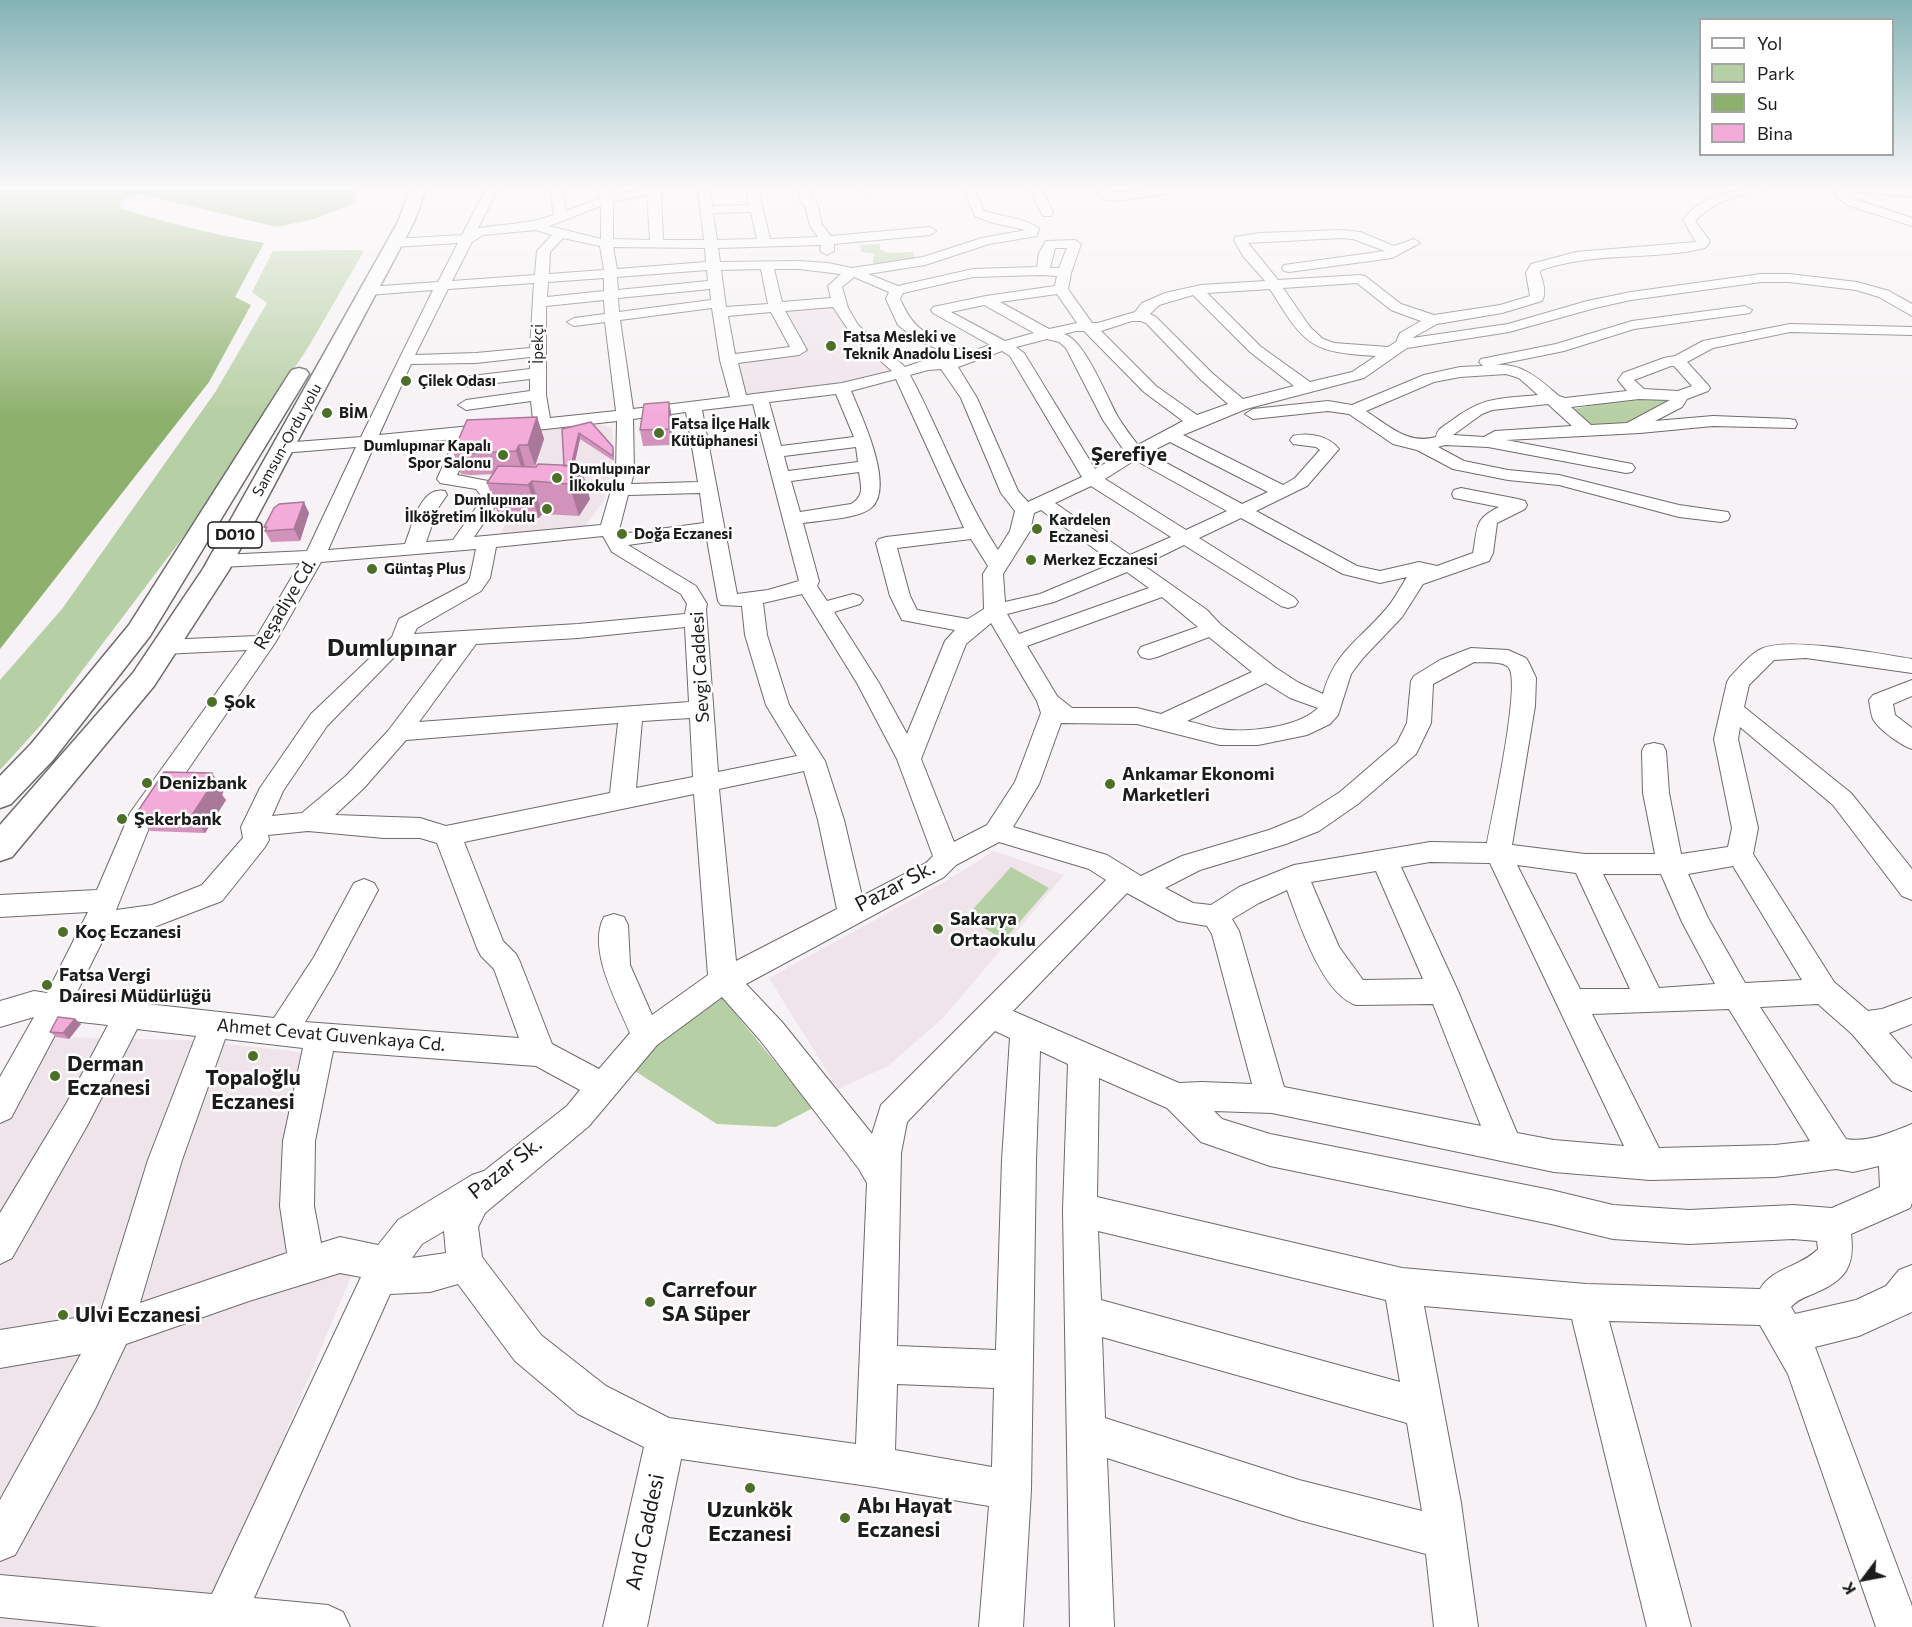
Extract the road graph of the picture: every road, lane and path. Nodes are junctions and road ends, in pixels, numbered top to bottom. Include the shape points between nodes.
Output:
1 (367, 265) edge
2 (382, 265) edge
3 (455, 265) edge
4 (543, 265) edge
5 (609, 265) edge
6 (899, 265) edge
7 (1044, 265) edge
8 (1067, 265) edge
9 (1258, 265) edge
10 (1336, 265) edge
11 (1542, 265) edge
12 (712, 266) junction
13 (767, 266) junction
14 (828, 267) joint
15 (1043, 271) junction
16 (852, 272) junction
17 (1064, 273) junction
18 (610, 274) junction
19 (1270, 278) junction
20 (542, 279) junction
21 (716, 284) junction
22 (444, 286) junction
23 (1061, 289) junction
24 (897, 290) junction
25 (368, 291) junction
26 (1197, 291) junction
27 (611, 295) junction
28 (986, 300) junction
29 (539, 302) junction
30 (837, 302) junction
31 (776, 307) junction
32 (1745, 310) dead end
33 (1912, 312) edge
34 (718, 315) junction
35 (1143, 316) junction
36 (1433, 320) junction
37 (574, 322) dead end
38 (613, 324) junction
39 (674, 324) dead end
40 (1088, 327) junction
41 (1912, 331) edge
42 (1046, 334) junction
43 (985, 337) junction
44 (1568, 338) dead end
45 (1005, 345) junction
46 (1397, 348) junction
47 (537, 352) junction
48 (955, 352) junction
49 (405, 360) junction
50 (728, 360) junction
51 (1678, 361) junction
52 (940, 365) junction
53 (1457, 371) junction
54 (538, 373) junction
55 (901, 373) junction
56 (463, 382) dead end
57 (842, 388) junction
58 (1307, 388) junction
59 (1639, 394) junction
60 (538, 395) junction
61 (1680, 396) junction
62 (760, 398) junction
63 (1550, 399) junction
64 (739, 400) junction
65 (466, 405) dead end
66 (693, 406) junction
67 (1235, 407) junction
68 (1354, 410) junction
69 (625, 415) junction
70 (1195, 422) junction
71 (1789, 424) dead end
72 (542, 425) junction
73 (1630, 428) junction
74 (1587, 430) junction
75 (467, 433) junction
76 (1170, 435) junction
77 (1299, 440) dead end
78 (1445, 440) junction
79 (864, 441) junction
80 (1488, 442) junction
81 (367, 443) junction
82 (1424, 447) junction
83 (282, 448) junction
84 (773, 452) junction
85 (1135, 453) junction
86 (867, 466) junction
87 (1626, 468) dead end
88 (780, 477) junction
89 (1092, 479) junction
90 (706, 487) junction
91 (620, 490) junction
92 (1283, 492) junction
93 (1461, 494) dead end
94 (438, 495) dead end
95 (1034, 506) junction
96 (789, 510) junction
97 (1240, 512) junction
98 (1721, 516) dead end
99 (715, 527) junction
100 (977, 532) junction
101 (612, 536) junction
102 (1183, 537) junction
103 (487, 542) junction
104 (459, 545) junction
105 (413, 550) junction
106 (313, 557) junction
107 (221, 561) junction
108 (1130, 563) junction
109 (998, 566) junction
110 (1435, 571) junction
111 (807, 586) junction
112 (1163, 590) junction
113 (752, 597) junction
114 (853, 600) dead end
115 (728, 601) junction
116 (1288, 602) dead end
117 (822, 609) junction
118 (995, 611) junction
119 (696, 614) junction
120 (972, 626) junction
121 (1212, 628) junction
122 (470, 637) junction
123 (401, 642) junction
124 (264, 643) junction
125 (1014, 643) junction
126 (163, 647) junction
127 (1149, 652) dead end
128 (1912, 666) edge
129 (1268, 673) junction
130 (1912, 687) edge
131 (1048, 701) junction
132 (1332, 704) junction
133 (1732, 708) junction
134 (701, 709) junction
135 (631, 716) junction
136 (1164, 722) junction
137 (400, 732) junction
138 (1909, 735) edge
139 (1654, 751) dead end
140 (909, 759) junction
141 (813, 761) junction
142 (705, 783) junction
143 (0, 796) edge
144 (622, 798) junction
145 (308, 822) junction
146 (254, 827) junction
147 (996, 832) junction
148 (446, 836) junction
149 (0, 848) edge
150 (1498, 853) junction
151 (1740, 855) junction
152 (947, 858) junction
153 (1384, 858) junction
154 (1585, 864) junction
155 (1670, 865) junction
156 (1294, 875) junction
157 (1121, 876) junction
158 (1912, 889) edge
159 (364, 890) dead end
160 (0, 906) edge
161 (852, 911) junction
162 (101, 912) junction
163 (1215, 916) junction
164 (614, 925) dead end
165 (724, 979) junction
166 (1443, 991) junction
167 (1824, 991) junction
168 (1736, 995) junction
169 (1651, 1001) junction
170 (1570, 1002) junction
171 (56, 1005) junction
172 (1912, 1011) edge
173 (0, 1014) edge
174 (129, 1015) junction
175 (991, 1015) junction
176 (215, 1024) junction
177 (1863, 1025) junction
178 (1026, 1030) junction
179 (282, 1032) junction
180 (646, 1035) junction
181 (321, 1037) junction
182 (540, 1053) junction
183 (1084, 1055) junction
184 (11, 1076) edge
185 (1912, 1077) edge
186 (601, 1087) junction
187 (1178, 1098) junction
188 (1272, 1099) junction
189 (0, 1108) edge
190 (1506, 1147) junction
191 (1901, 1149) edge
192 (1836, 1153) junction
193 (1650, 1164) junction
194 (885, 1180) junction
195 (475, 1197) junction
196 (1080, 1210) junction
197 (1833, 1225) junction
198 (0, 1246) edge
199 (465, 1264) junction
200 (306, 1265) junction
201 (382, 1270) junction
202 (1912, 1283) edge
203 (1402, 1286) junction
204 (1586, 1302) junction
205 (1083, 1313) junction
206 (1778, 1321) junction
207 (113, 1330) junction
208 (0, 1349) edge
209 (878, 1364) junction
210 (1014, 1370) junction
211 (1423, 1408) junction
212 (1087, 1432) junction
213 (666, 1437) junction
214 (875, 1467) junction
215 (1011, 1490) junction
216 (1446, 1538) junction
217 (0, 1540) edge
218 (0, 1596) edge
219 (221, 1623) edge
220 (328, 1627) edge
221 (625, 1627) edge
222 (1001, 1627) edge
223 (1092, 1627) edge
224 (1456, 1627) edge
225 (1669, 1627) edge
226 (1898, 1627) edge

1 - 143 highway, Samsun-Ordu yolu / D010 via 140,630 42,752
2 - 25 highway, Samsun-Ordu yolu / D010
3 - 22 street, Reşadiye Cd.
4 - 20 street, İpekçi
5 - 18 street
6 - 16 street
7 - 15 street
8 - 17 street
9 - 19 street
10 - 19 street
11 - 36 street via 1533,273 1537,298 1502,309
12 - 13 street
12 - 18 street
12 - 21 street
13 - 14 street
13 - 31 street
14 - 16 street
15 - 17 street
15 - 24 street via 973,273
16 - 24 street
16 - 30 street via 835,286
17 - 23 street
18 - 20 street
18 - 27 street
19 - 26 street
19 - 36 street via 1360,279 1396,307
19 - 46 street via 1317,342 1330,346
20 - 22 street
20 - 29 street, İpekçi
21 - 27 street
21 - 34 street
22 - 25 street
22 - 49 street, Reşadiye Cd.
23 - 28 street
23 - 40 street
24 - 48 street via 893,299 903,321 922,337
25 - 83 highway, Samsun-Ordu yolu / D010
26 - 35 street via 1175,294 1146,306
26 - 58 street via 1255,349
27 - 29 street
27 - 38 street
28 - 42 street
28 - 43 street via 938,310
29 - 47 street, İpekçi
30 - 31 street
30 - 55 street via 861,338 896,364
31 - 34 street
31 - 50 street via 799,350
32 - 53 street via 1632,325 1559,348
33 - 46 street via 1884,294 1857,286 1761,278 1631,296 1509,328
34 - 38 street
34 - 50 street
35 - 40 street
35 - 67 street
36 - 46 street via 1405,336
37 - 38 street
38 - 39 street
38 - 69 street
40 - 42 street
40 - 70 street via 1150,389
41 - 51 street via 1790,328 1708,344
42 - 45 street
42 - 85 street via 1064,339 1072,346 1111,420
43 - 45 street
43 - 48 street
44 - 53 street via 1452,363
45 - 52 street
45 - 89 street via 1024,363
46 - 58 street via 1358,375
47 - 49 street
47 - 54 street, İpekçi
48 - 52 street via 937,362
49 - 81 street, Reşadiye Cd.
50 - 64 street
51 - 59 street via 1629,376 1626,380
51 - 61 street via 1702,388
52 - 55 street
52 - 95 street via 950,367 969,398 1010,493
53 - 63 street via 1516,371
53 - 68 street via 1430,378
54 - 56 street
54 - 60 street, İpekçi
55 - 57 street
55 - 100 street
57 - 62 street
57 - 79 street
58 - 67 street
59 - 61 street
59 - 63 street via 1564,403
60 - 65 street
60 - 72 street, İpekçi
61 - 73 street via 1676,404
62 - 64 street
62 - 84 street
63 - 74 street
63 - 78 street via 1489,405 1476,410 1444,434
64 - 66 street
66 - 69 street
66 - 90 street
67 - 68 street via 1260,415 1328,406
67 - 70 street
68 - 82 street via 1399,440
69 - 72 street
69 - 91 street via 625,473
70 - 76 street
71 - 73 street via 1713,421
72 - 75 street
73 - 74 street
74 - 80 street via 1495,436
75 - 81 street
75 - 104 street via 446,479 482,485 492,498
76 - 85 street
76 - 92 street
77 - 92 street via 1321,442 1330,449 1301,482
78 - 80 street
78 - 82 street
79 - 84 street
79 - 86 street
80 - 87 street
81 - 83 street
81 - 106 street, Reşadiye Cd.
82 - 98 street via 1459,465 1559,480 1679,512
83 - 107 highway, Samsun-Ordu yolu / D010
84 - 88 street
85 - 89 street
85 - 97 street
86 - 88 street
86 - 96 street via 870,489
88 - 96 street
89 - 95 street
89 - 102 street
90 - 91 street
90 - 99 street
91 - 101 street
92 - 97 street
93 - 110 street via 1518,505 1487,524 1482,556
94 - 105 street via 429,507
95 - 108 street
95 - 109 street
96 - 111 street via 809,581
97 - 102 street
97 - 110 street via 1367,576 1383,578 1419,567
99 - 101 street
99 - 115 street
100 - 109 street
100 - 120 street via 886,543 909,615
101 - 103 street
101 - 119 street, Sevgi Caddesi via 619,548 689,590 697,604
102 - 108 street
102 - 116 street
103 - 104 street
103 - 123 street via 480,578 474,587 406,624
104 - 105 street
105 - 106 street
106 - 107 street
106 - 124 street, Reşadiye Cd.
107 - 126 highway, Samsun-Ordu yolu / D010
108 - 112 street
108 - 118 street via 1047,598
109 - 118 street via 993,574
110 - 132 street via 1415,580 1395,612 1355,653 1340,673
111 - 113 street
111 - 117 street
112 - 121 street
112 - 125 street
113 - 115 street
113 - 141 street via 756,635 778,705
114 - 117 street
115 - 119 street
117 - 140 street
118 - 120 street
118 - 125 street
119 - 122 street via 578,631
119 - 134 street, Sevgi Caddesi
120 - 140 street via 956,641
121 - 127 street
121 - 129 street
122 - 123 street
122 - 137 street
123 - 146 street via 319,720 272,788
124 - 126 street
124 - 162 street, Reşadiye Cd. via 139,820
125 - 131 street
126 - 149 highway, Samsun-Ordu yolu / D010 via 144,679
128 - 133 street via 1806,651 1768,654 1738,682
129 - 132 street via 1299,694
129 - 136 street
130 - 138 street via 1881,700 1884,718
131 - 136 street via 1066,716 1137,716
131 - 147 street via 1053,713 1027,784
132 - 136 street via 1322,718 1299,729 1258,736 1220,737
133 - 151 street via 1726,739 1745,828
133 - 158 street via 1842,799
134 - 135 street
134 - 142 street, Sevgi Caddesi
135 - 137 street
135 - 144 street
137 - 145 street via 337,800
139 - 155 street via 1656,793
140 - 152 street
141 - 142 street
141 - 161 street
142 - 144 street
142 - 165 street, Sevgi Caddesi
144 - 148 street
145 - 146 street
145 - 148 street via 420,828
146 - 162 street via 256,840 212,893 154,916
147 - 152 street, Pazar Sk.
147 - 157 street
148 - 182 street via 491,948 506,962
150 - 153 street via 1430,852
150 - 154 street
150 - 157 street via 1525,678 1518,663 1508,657 1471,655 1422,681 1419,723 1407,748 1349,798 1310,824 1191,863
150 - 170 street
151 - 155 street
151 - 167 street
152 - 161 street, Pazar Sk. via 935,870
153 - 156 street
153 - 166 street
154 - 155 street
154 - 169 street
155 - 168 street
156 - 163 street
156 - 166 street via 1325,946 1356,993
157 - 163 street via 1188,913
157 - 175 street
159 - 179 street
160 - 162 street
161 - 165 street, Pazar Sk.
162 - 171 street, Reşadiye Cd.
163 - 188 street via 1225,931
164 - 180 street via 616,965
165 - 180 street, Pazar Sk.
165 - 194 street via 771,1031
166 - 190 street
167 - 168 street
167 - 177 street
168 - 169 street
168 - 192 street
169 - 170 street
170 - 193 street
171 - 173 street, Ahmet Cevat Guvenkaya Cd. via 34,1004
171 - 174 street, Ahmet Cevat Guvenkaya Cd.
171 - 184 street, Reşadiye Cd.
172 - 177 street
174 - 176 street, Ahmet Cevat Guvenkaya Cd.
174 - 198 street
175 - 178 street
175 - 194 street via 892,1115
176 - 179 street, Ahmet Cevat Guvenkaya Cd.
176 - 207 street via 165,1160
177 - 185 street
178 - 183 street
178 - 210 street
179 - 181 street, Ahmet Cevat Guvenkaya Cd.
180 - 186 street, Pazar Sk.
181 - 182 street, Ahmet Cevat Guvenkaya Cd.
181 - 200 street via 299,1141 297,1206
182 - 186 street, Ahmet Cevat Guvenkaya Cd.
183 - 187 street
183 - 196 street
184 - 189 street, Reşadiye Cd.
186 - 195 street, Pazar Sk.
187 - 188 street
187 - 197 street via 1212,1131 1270,1150 1613,1222 1689,1227 1793,1222
188 - 190 street
190 - 193 street via 1554,1156
191 - 192 street via 1853,1156
191 - 197 street via 1898,1196
192 - 193 street via 1775,1161
194 - 209 street
195 - 199 street via 461,1227
195 - 201 street, Pazar Sk. via 411,1232
196 - 203 street
196 - 205 street
197 - 206 street via 1836,1255 1819,1272 1783,1287 1774,1296
199 - 201 street via 449,1271 408,1276
199 - 213 street via 528,1348 592,1400
200 - 201 street via 340,1255
200 - 207 street
201 - 219 street, Pazar Sk.
202 - 206 street via 1899,1299 1859,1318
203 - 204 street
203 - 211 street
204 - 206 street
204 - 225 street
205 - 211 street
205 - 212 street
206 - 226 street via 1804,1364
207 - 208 street
207 - 217 street
209 - 210 street
209 - 214 street
210 - 215 street
211 - 216 street
212 - 216 street via 1299,1500
212 - 223 street
213 - 214 street
213 - 221 street, And Caddesi
214 - 215 street
215 - 222 street
216 - 224 street
218 - 219 street
219 - 220 street

